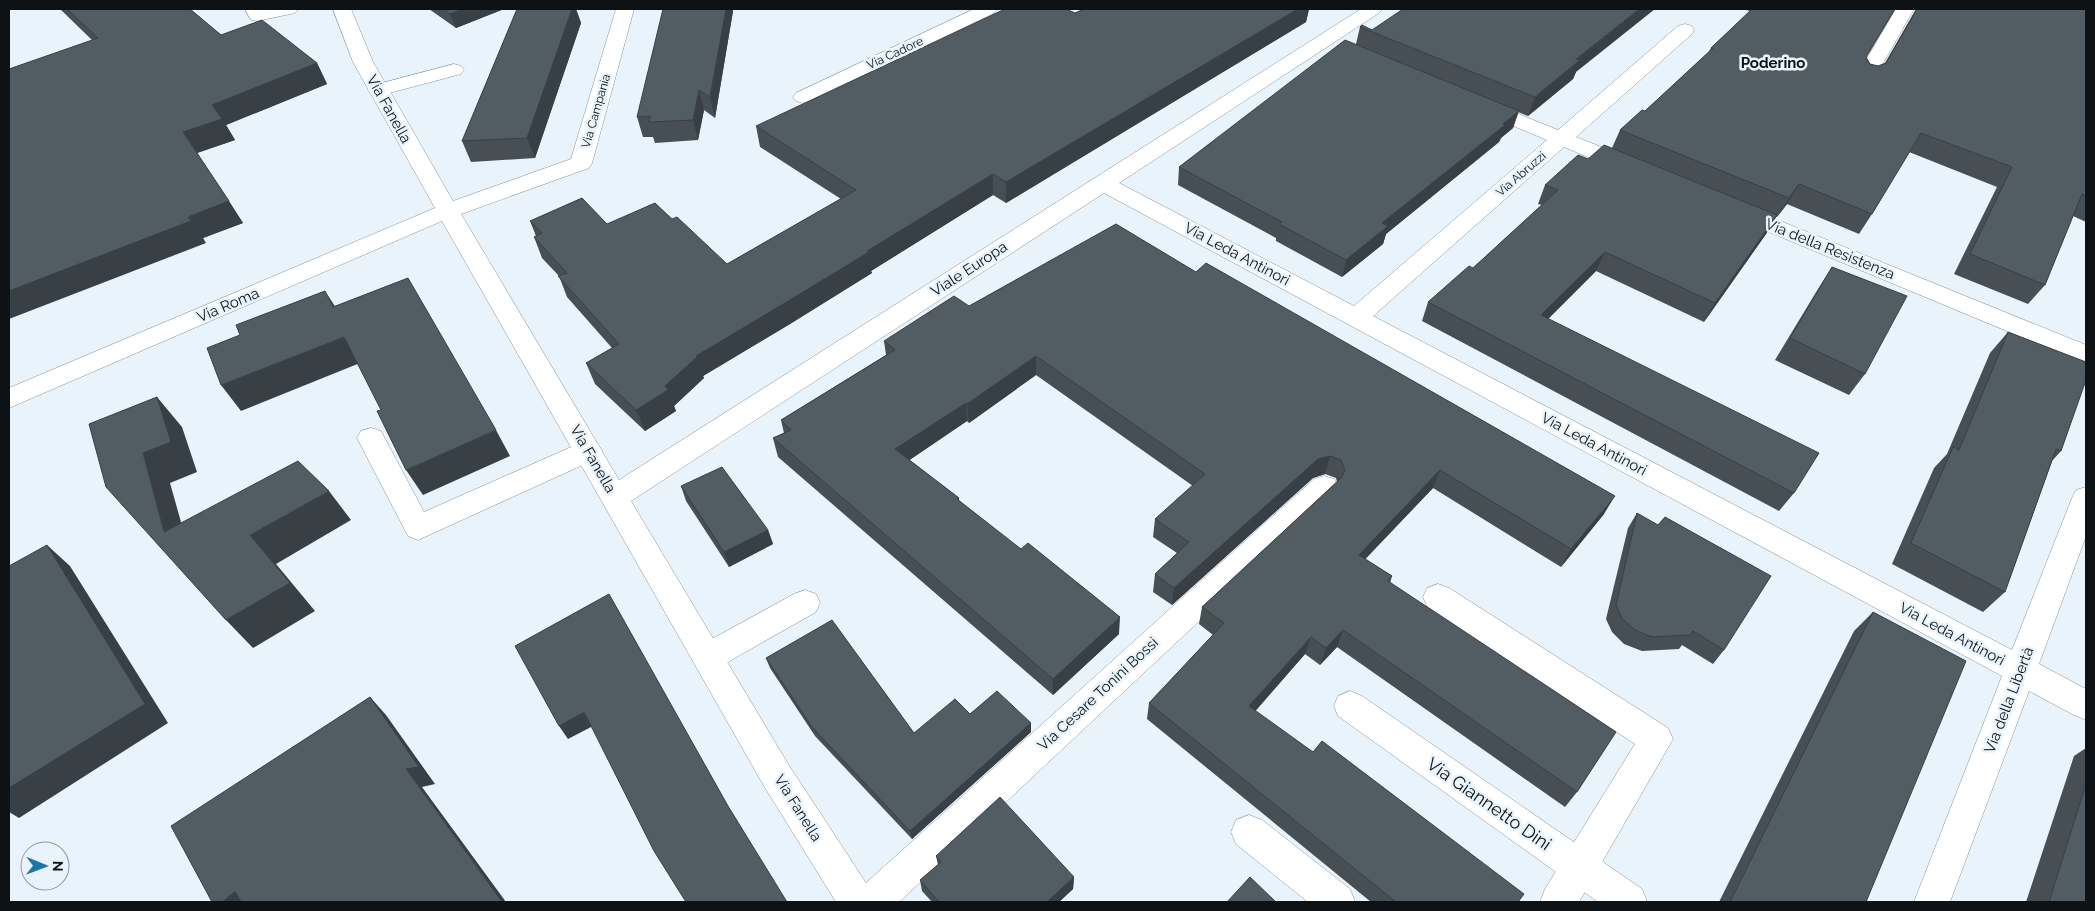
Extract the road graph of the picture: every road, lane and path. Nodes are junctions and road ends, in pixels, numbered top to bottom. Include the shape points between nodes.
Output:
1 (254, 9) edge
2 (289, 9) edge
3 (342, 9) edge
4 (625, 9) edge
5 (988, 9) edge
6 (1373, 9) edge
7 (1905, 9) edge
8 (1685, 30) dead end
9 (1323, 41) junction
10 (1351, 52) edge
11 (454, 70) dead end
12 (1866, 77) edge
13 (378, 90) junction
14 (803, 97) dead end
15 (1460, 97) edge
16 (1561, 138) junction
17 (1644, 172) edge
18 (1102, 183) junction
19 (1718, 203) edge
20 (448, 211) junction
21 (1356, 318) junction
22 (2086, 355) edge
23 (9, 399) edge
24 (371, 438) dead end
25 (588, 451) junction
26 (1324, 487) dead end
27 (616, 498) junction
28 (2086, 498) edge
29 (1438, 597) dead end
30 (805, 603) dead end
31 (708, 657) junction
32 (2020, 670) junction
33 (2086, 705) edge
34 (1350, 706) dead end
35 (1249, 832) dead end
36 (1579, 868) junction
37 (857, 902) edge
38 (872, 902) edge
39 (1337, 902) edge
40 (1558, 902) edge
41 (1629, 902) edge
42 (1932, 902) edge

1 - 2 street via 256,16
3 - 13 street, Via Fanella
4 - 20 street, Via Campania via 581,163
5 - 14 street, Via Cadore
6 - 9 street, Viale Europa
7 - 12 street
8 - 16 street, Via Abruzzi
9 - 10 street
9 - 18 street, Viale Europa
11 - 13 street
13 - 20 street, Via Fanella
15 - 16 street
16 - 17 street
16 - 21 street, Via Abruzzi
18 - 21 street, Via Leda Antinori
18 - 27 street, Viale Europa
19 - 22 street, Via della Resistenza
20 - 23 street, Via Roma
20 - 25 street, Via Fanella
21 - 32 street, Via Leda Antinori
24 - 25 street via 418,528
25 - 27 street, Via Fanella
26 - 38 street, Via Cesare Tonini Bossi
27 - 31 street, Via Fanella
28 - 32 street, Via della Libertà
29 - 36 street via 1656,739
30 - 31 street
31 - 37 street, Via Fanella via 776,775
32 - 33 street, Via Leda Antinori
32 - 42 street, Via della Libertà
34 - 36 street, Via Giannetto Dini
35 - 39 street
36 - 40 street
36 - 41 street, Via Giannetto Dini

